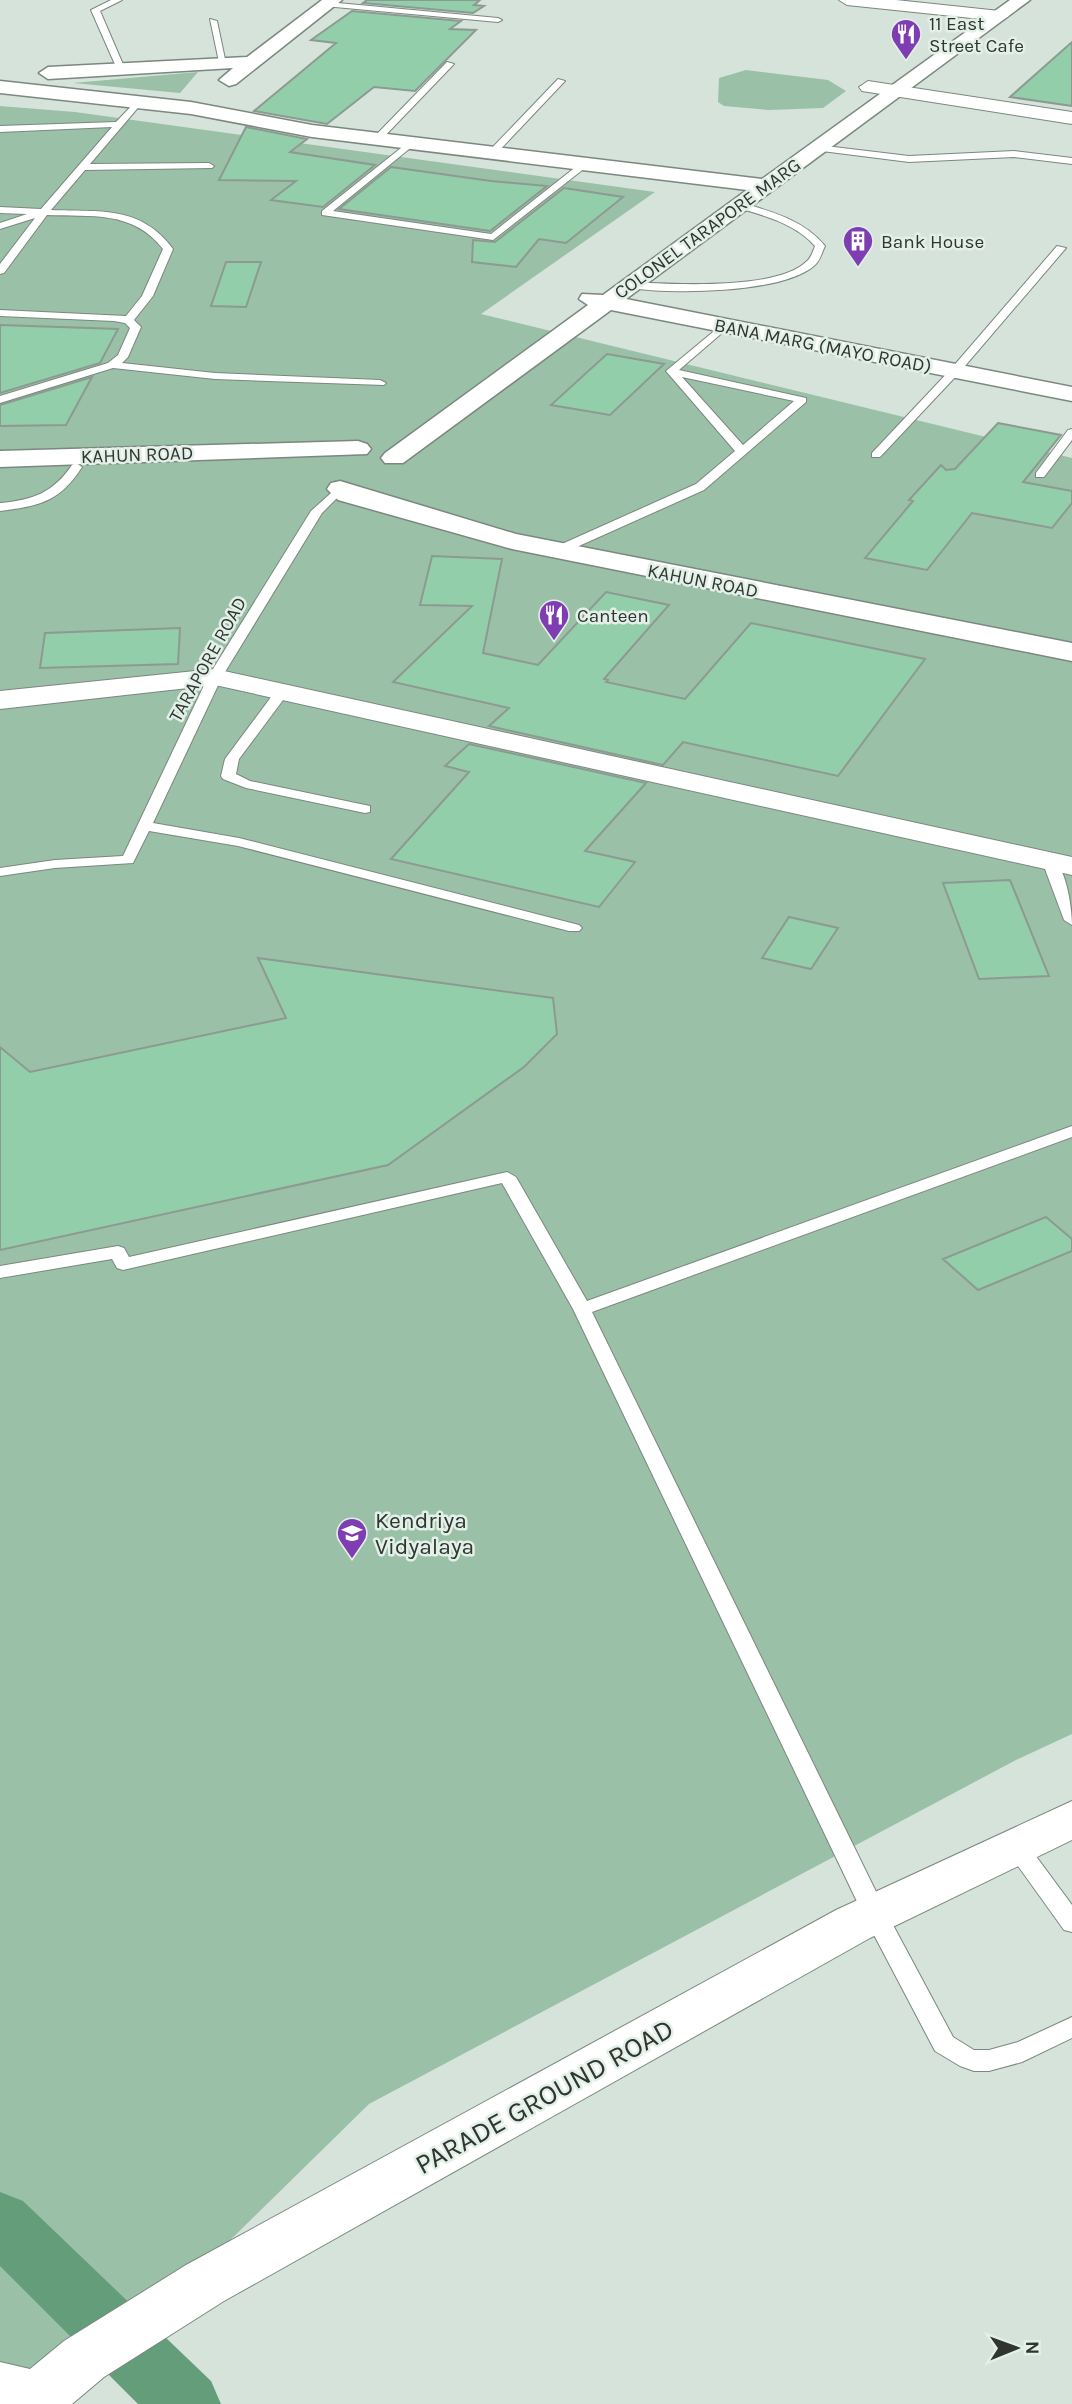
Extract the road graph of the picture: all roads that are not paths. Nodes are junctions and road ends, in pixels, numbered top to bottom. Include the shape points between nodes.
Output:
1 (118, 0) edge
2 (305, 0) edge
3 (847, 0) edge
4 (1021, 0) edge
5 (330, 2) edge
6 (996, 8) edge
7 (973, 13) junction
8 (498, 20) dead end
9 (213, 21) dead end
10 (223, 62) junction
11 (247, 63) junction
12 (450, 64) dead end
13 (121, 69) junction
14 (49, 73) junction
15 (0, 75) edge
16 (561, 81) dead end
17 (0, 87) edge
18 (868, 88) junction
19 (219, 90) junction
20 (36, 91) junction
21 (896, 92) junction
22 (139, 102) junction
23 (191, 108) junction
24 (218, 113) junction
25 (1072, 118) edge
26 (117, 125) junction
27 (0, 129) edge
28 (377, 139) junction
29 (411, 143) junction
30 (817, 148) junction
31 (492, 153) junction
32 (1072, 161) edge
33 (585, 164) junction
34 (209, 166) dead end
35 (82, 167) junction
36 (735, 182) junction
37 (766, 186) junction
38 (714, 197) dead end
39 (739, 205) junction
40 (0, 209) edge
41 (45, 211) junction
42 (0, 226) edge
43 (1061, 248) dead end
44 (0, 271) edge
45 (629, 285) junction
46 (601, 291) junction
47 (569, 300) dead end
48 (0, 313) edge
49 (128, 320) junction
50 (725, 325) junction
51 (112, 365) junction
52 (671, 371) junction
53 (955, 371) junction
54 (380, 383) dead end
55 (1072, 394) edge
56 (0, 400) edge
57 (1072, 432) edge
58 (741, 450) junction
59 (876, 455) dead end
60 (0, 459) edge
61 (365, 459) junction
62 (76, 467) junction
63 (0, 469) edge
64 (1040, 475) dead end
65 (0, 507) edge
66 (556, 551) junction
67 (1072, 653) edge
68 (215, 677) junction
69 (282, 692) junction
70 (0, 700) edge
71 (365, 809) dead end
72 (144, 826) junction
73 (1060, 864) edge
74 (0, 872) edge
75 (1072, 920) edge
76 (574, 928) dead end
77 (1072, 1131) edge
78 (0, 1272) edge
79 (582, 1309) junction
80 (1072, 1819) edge
81 (1016, 1846) junction
82 (875, 1914) junction
83 (1072, 1923) edge
84 (1072, 2027) edge
85 (25, 2397) edge

1 - 13 lane via 95,10
2 - 10 street
3 - 7 street
4 - 6 street, COLONEL TARAPORE MARG
5 - 8 lane
5 - 11 street
6 - 7 street, COLONEL TARAPORE MARG
6 - 21 street, COLONEL TARAPORE MARG
7 - 18 street, COLONEL TARAPORE MARG
9 - 10 lane
10 - 11 street
10 - 13 street
11 - 19 street
12 - 28 lane
13 - 14 street
14 - 15 street
14 - 20 street via 36,79 31,86
16 - 31 lane
17 - 20 street
18 - 21 street
18 - 36 street, COLONEL TARAPORE MARG
19 - 23 street
19 - 24 street
20 - 22 street
21 - 25 street
21 - 30 street, COLONEL TARAPORE MARG
22 - 23 street
22 - 26 lane
23 - 24 street
24 - 28 street
26 - 27 lane via 79,121
26 - 35 lane
28 - 29 street
29 - 31 street
29 - 33 lane via 325,213 494,237
30 - 32 lane via 909,159 1014,154
30 - 37 street, COLONEL TARAPORE MARG
31 - 33 street
33 - 36 street
34 - 35 lane
35 - 41 lane
36 - 37 street
36 - 38 street, COLONEL TARAPORE MARG
37 - 39 street, COLONEL TARAPORE MARG
39 - 45 street, COLONEL TARAPORE MARG
39 - 45 lane via 797,226 820,246 816,258 796,272 762,282
40 - 41 lane
41 - 42 lane
41 - 44 lane
41 - 49 lane via 123,216 164,242 168,249 149,297
43 - 53 lane
45 - 46 street, COLONEL TARAPORE MARG
46 - 47 street, BANA MARG (MAYO ROAD)
46 - 50 street, BANA MARG (MAYO ROAD)
46 - 61 street, COLONEL TARAPORE MARG
48 - 49 lane
49 - 51 lane via 136,327 123,357
50 - 52 lane
50 - 53 street, BANA MARG (MAYO ROAD)
51 - 54 lane via 215,376
51 - 56 lane
52 - 58 lane
52 - 58 lane via 802,400
53 - 55 street, BANA MARG (MAYO ROAD)
53 - 59 lane
57 - 64 lane
58 - 66 lane via 701,487
60 - 61 street, KAHUN ROAD
61 - 62 street, KAHUN ROAD
61 - 66 street, KAHUN ROAD via 347,494
61 - 68 lane, TARAPORE ROAD via 317,511
62 - 63 street, KAHUN ROAD
62 - 65 lane via 67,484 52,497
66 - 67 street, KAHUN ROAD
68 - 69 street
68 - 70 street
68 - 72 lane, TARAPORE ROAD
69 - 71 lane via 232,759 228,776 246,784
69 - 73 street
72 - 74 lane, TARAPORE ROAD via 128,860
72 - 76 lane via 239,842
73 - 75 lane
77 - 79 lane
78 - 79 lane via 118,1252 123,1264 507,1177
79 - 82 lane
80 - 81 street, PARADE GROUND ROAD
81 - 82 street, PARADE GROUND ROAD
81 - 83 lane
82 - 84 lane via 944,2044 963,2057 979,2061 1015,2053
82 - 85 street, PARADE GROUND ROAD via 205,2283

